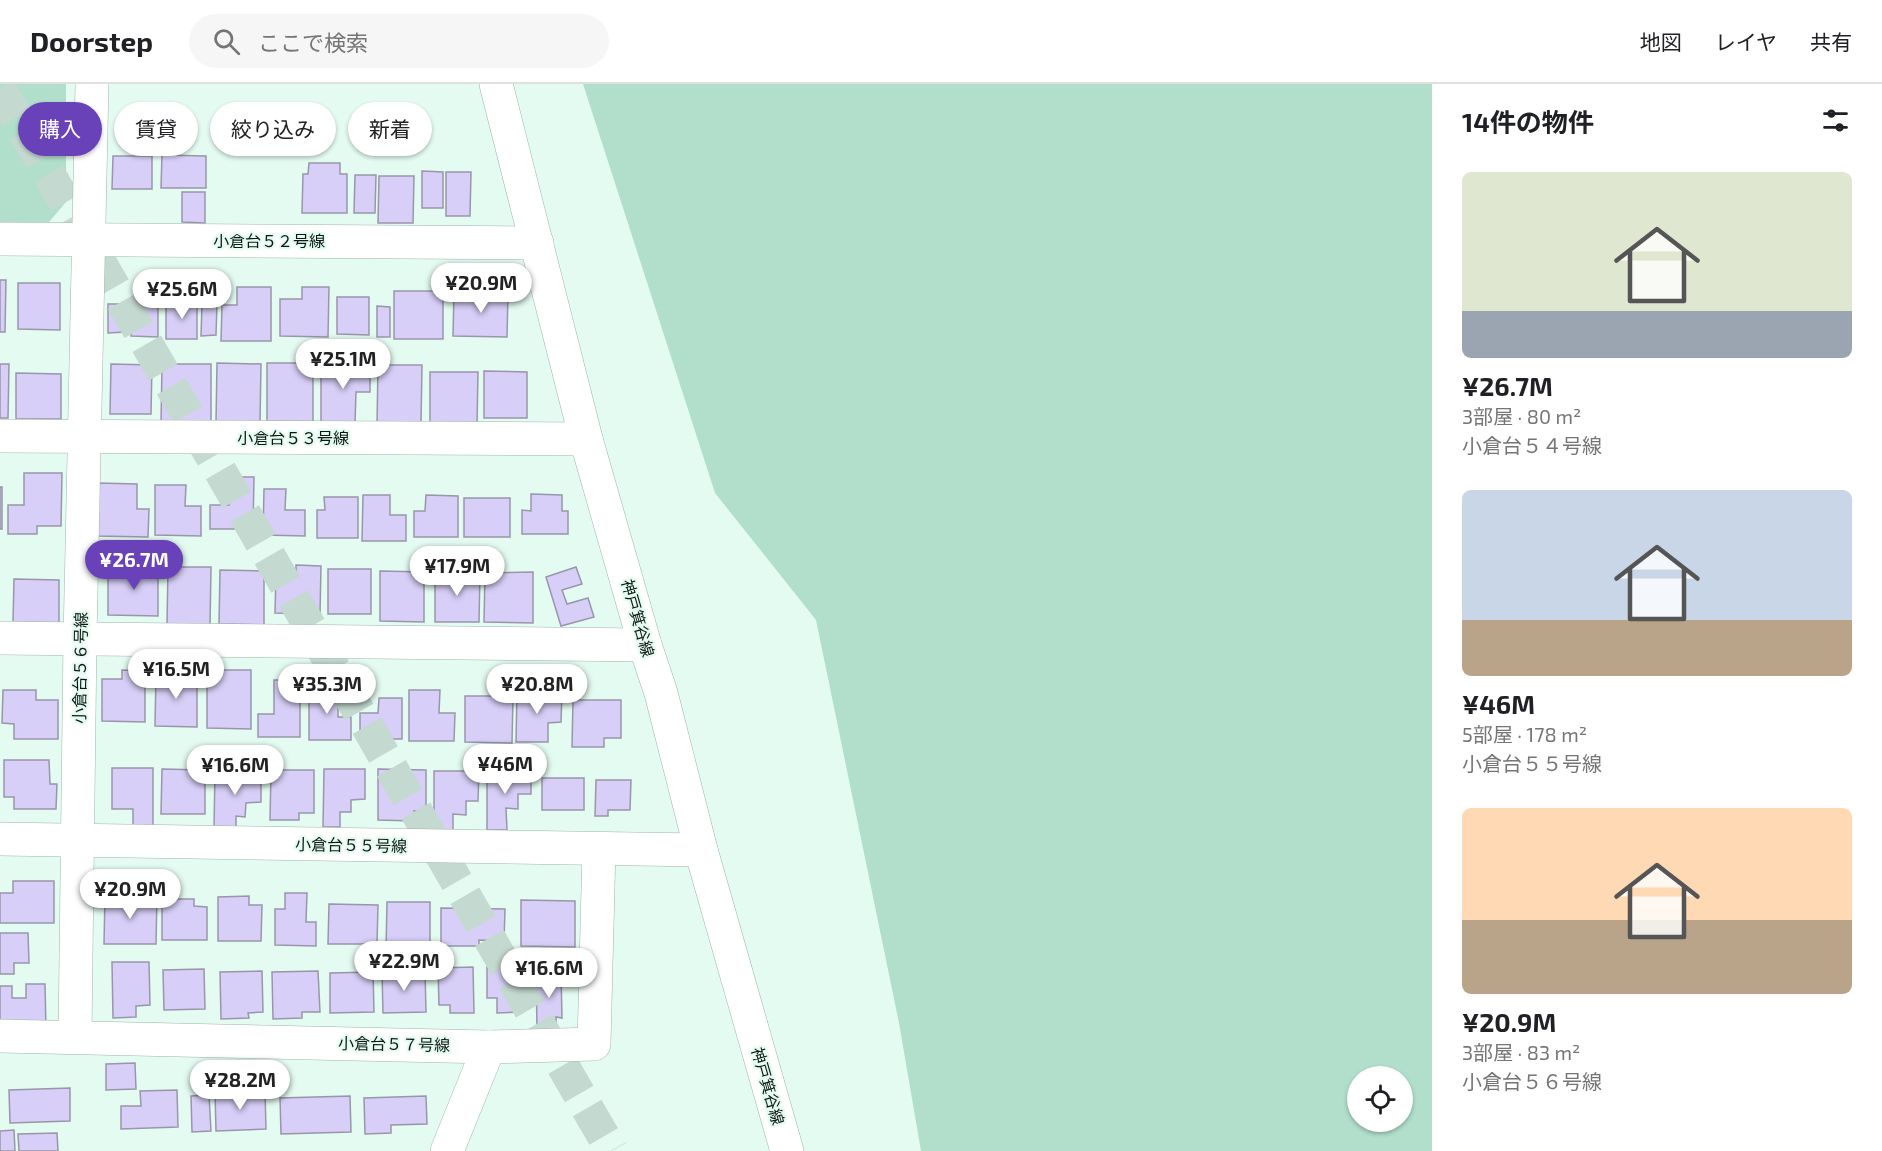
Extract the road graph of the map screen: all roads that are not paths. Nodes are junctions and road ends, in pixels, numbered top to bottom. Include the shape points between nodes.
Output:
1 (92, 84) edge
2 (496, 84) edge
3 (0, 239) edge
4 (90, 240) junction
5 (537, 243) junction
6 (0, 436) edge
7 (86, 437) junction
8 (586, 439) junction
9 (0, 638) edge
10 (80, 639) junction
11 (645, 645) junction
12 (0, 839) edge
13 (77, 840) junction
14 (599, 849) junction
15 (701, 850) junction
16 (0, 1036) edge
17 (75, 1036) junction
18 (489, 1047) junction
19 (447, 1151) edge
20 (787, 1151) edge

1 - 4 street, 小倉台５６号線
2 - 5 street, 神戸箕谷線
3 - 4 street, 小倉台５２号線
4 - 5 street, 小倉台５２号線
4 - 7 street, 小倉台５６号線
5 - 8 street, 神戸箕谷線
6 - 7 street, 小倉台５３号線
7 - 8 street, 小倉台５３号線
7 - 10 street, 小倉台５６号線
8 - 11 street, 神戸箕谷線
9 - 10 street
10 - 11 street
10 - 13 street, 小倉台５６号線
11 - 15 street, 神戸箕谷線
12 - 13 street, 小倉台５５号線
13 - 14 street, 小倉台５５号線
13 - 17 street, 小倉台５６号線
14 - 15 street, 小倉台５５号線
14 - 18 street, 小倉台５７号線 via 594,1044
15 - 20 street, 神戸箕谷線
16 - 17 street, 小倉台５７号線
17 - 18 street, 小倉台５７号線
18 - 19 street

